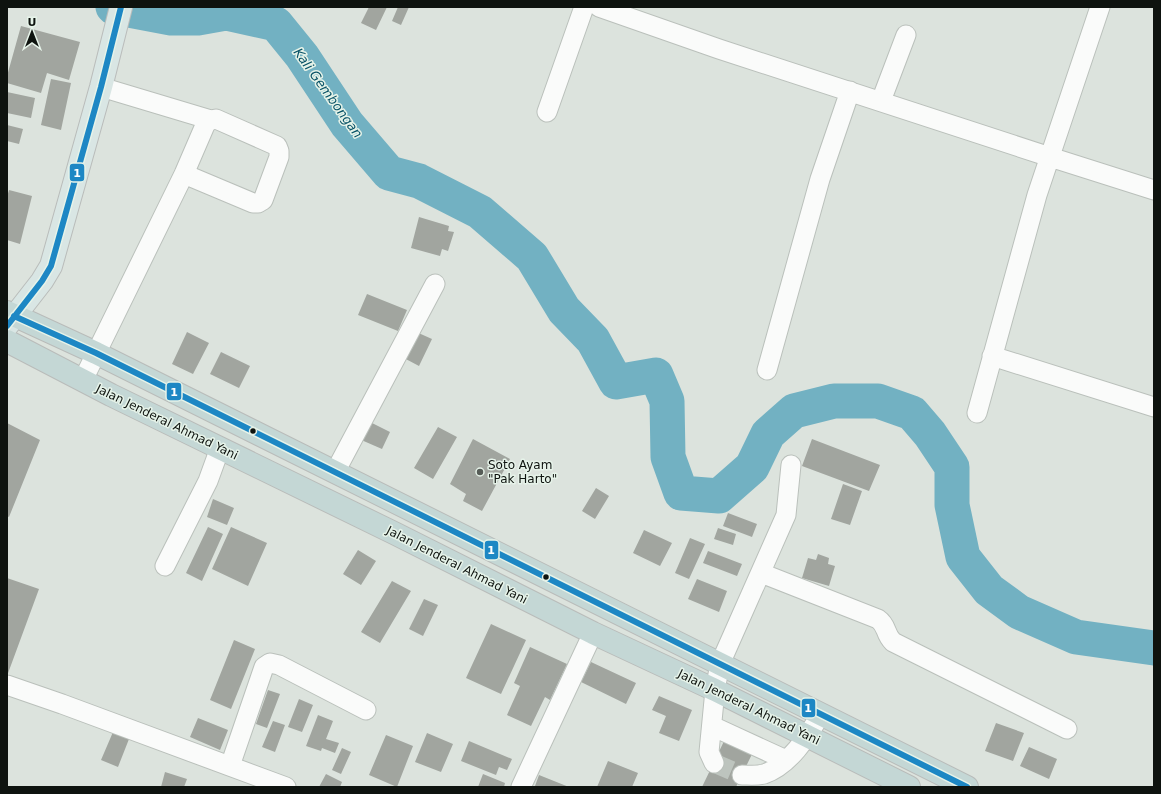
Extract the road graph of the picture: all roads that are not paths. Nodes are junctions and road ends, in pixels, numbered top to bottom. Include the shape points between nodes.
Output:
1 (584, 7) edge
2 (599, 7) edge
3 (1100, 7) edge
4 (119, 17) edge
5 (906, 35) dead end
6 (101, 87) junction
7 (850, 91) junction
8 (881, 101) junction
9 (547, 112) dead end
10 (211, 120) junction
11 (1050, 157) junction
12 (184, 174) junction
13 (1154, 190) edge
14 (435, 284) dead end
15 (9, 318) edge
16 (7, 341) edge
17 (96, 353) junction
18 (992, 356) junction
19 (767, 370) dead end
20 (83, 380) junction
21 (1154, 407) edge
22 (977, 413) dead end
23 (220, 448) junction
24 (791, 465) dead end
25 (335, 472) junction
26 (406, 508) junction
27 (394, 533) junction
28 (165, 566) dead end
29 (761, 573) junction
30 (593, 633) junction
31 (720, 664) junction
32 (7, 685) edge
33 (715, 690) junction
34 (366, 710) dead end
35 (821, 714) junction
36 (712, 726) junction
37 (1067, 729) dead end
38 (807, 735) junction
39 (786, 760) junction
40 (714, 763) dead end
41 (230, 766) junction
42 (742, 775) tunnel mouth
43 (286, 787) edge
44 (521, 787) edge
45 (909, 787) edge
46 (967, 787) edge

1 - 9 street
2 - 7 street
3 - 11 street
4 - 6 main road
5 - 8 street
6 - 10 street
6 - 15 main road via 51,266 42,282
7 - 8 street
7 - 19 street via 820,179
8 - 11 street
10 - 12 street via 206,123
10 - 12 street via 216,119 277,146 278,157 263,200 253,203
11 - 13 street
11 - 18 street via 1037,194
12 - 17 street
14 - 25 street
15 - 17 highway, Jalan Jenderal Ahmad Yani via 56,334
16 - 20 highway, Jalan Jenderal Ahmad Yani
17 - 20 street
17 - 25 highway, Jalan Jenderal Ahmad Yani
18 - 21 street
18 - 22 street
20 - 23 highway, Jalan Jenderal Ahmad Yani
23 - 27 highway, Jalan Jenderal Ahmad Yani
23 - 28 street via 208,481
24 - 29 street via 786,515
25 - 26 highway, Jalan Jenderal Ahmad Yani
26 - 27 highway
26 - 31 highway, Jalan Jenderal Ahmad Yani
27 - 30 highway, Jalan Jenderal Ahmad Yani
29 - 31 street
29 - 37 street via 878,619 883,622 887,637 893,642
30 - 33 highway, Jalan Jenderal Ahmad Yani
30 - 44 street
31 - 33 street
31 - 35 highway, Jalan Jenderal Ahmad Yani
32 - 41 street
33 - 36 street
33 - 38 highway, Jalan Jenderal Ahmad Yani
34 - 41 street via 270,663 264,668
35 - 38 street
35 - 46 highway, Jalan Jenderal Ahmad Yani
36 - 39 street
36 - 40 street via 709,752
38 - 39 street
38 - 45 highway, Jalan Jenderal Ahmad Yani
39 - 42 street via 762,774
41 - 43 street

